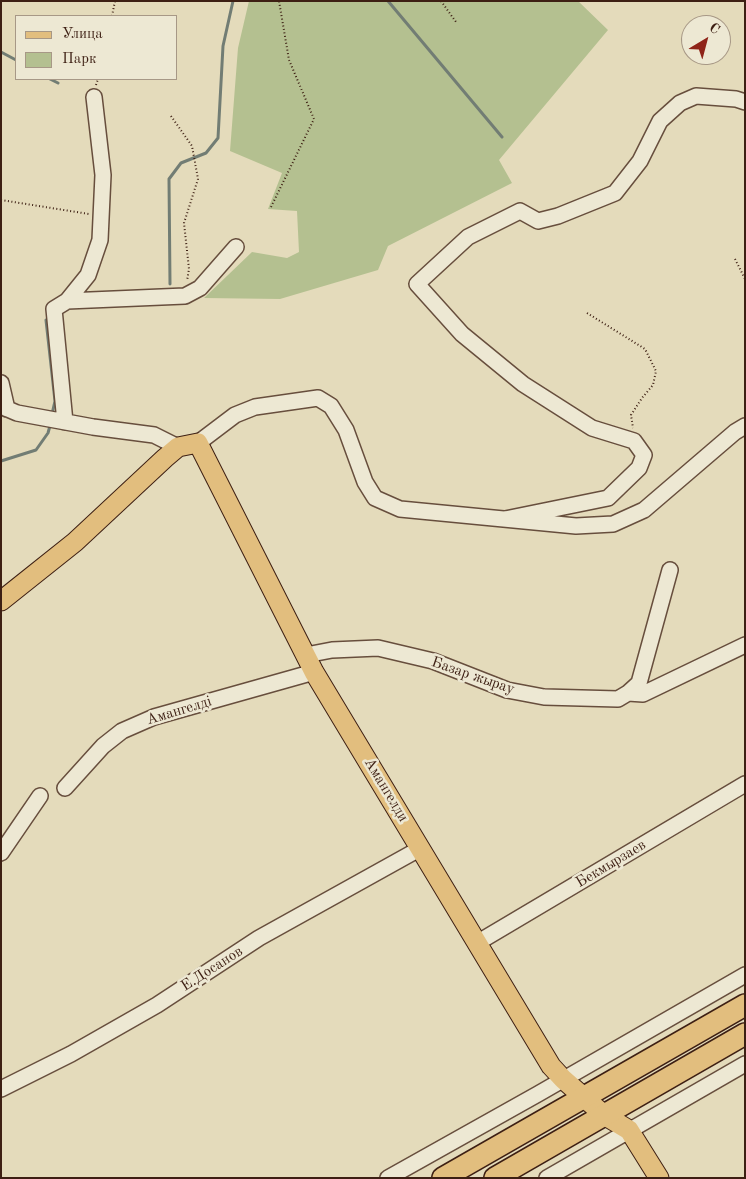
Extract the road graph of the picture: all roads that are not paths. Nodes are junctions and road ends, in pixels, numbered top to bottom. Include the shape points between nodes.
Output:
1 (94, 98) dead end
2 (745, 102) edge
3 (236, 246) dead end
4 (67, 301) junction
5 (1, 383) edge
6 (4, 408) edge
7 (65, 422) junction
8 (745, 426) edge
9 (198, 444) junction
10 (178, 446) junction
11 (505, 519) junction
12 (670, 570) dead end
13 (1, 601) edge
14 (745, 645) edge
15 (306, 655) junction
16 (314, 672) junction
17 (628, 693) junction
18 (745, 784) edge
19 (65, 788) dead end
20 (40, 796) dead end
21 (421, 848) junction
22 (1, 853) edge
23 (477, 944) junction
24 (745, 975) edge
25 (745, 1005) edge
26 (745, 1034) edge
27 (745, 1064) edge
28 (563, 1080) junction
29 (1, 1089) edge
30 (583, 1097) junction
31 (604, 1115) junction
32 (629, 1130) junction
33 (388, 1178) edge
34 (443, 1178) edge
35 (495, 1178) edge
36 (547, 1178) edge
37 (659, 1178) edge

1 - 4 street via 103,175 100,240 88,275
2 - 11 street via 696,96 680,103 660,121 640,161 615,193 538,221 520,211 468,237 417,284 462,334 523,384 592,428 634,440 644,455 639,468 608,498
3 - 4 street via 200,288 185,296
4 - 7 street via 54,309
5 - 6 street
6 - 7 street
7 - 10 street via 154,435
8 - 11 street via 644,510 613,524 576,526
9 - 10 main road
9 - 11 street via 235,415 255,407 318,398 331,406 346,430 365,482 375,498 400,509
9 - 15 main road, Амангелди
10 - 13 main road via 75,542
12 - 17 street via 639,683
14 - 17 street, Базар жырау via 643,694
15 - 16 main road, Амангелди
15 - 17 street, Базар жырау via 378,648 433,661 507,690 544,697 618,698
16 - 19 street, Амангелді via 154,717 122,731
16 - 21 main road, Амангелди
18 - 23 street, Бекмырзаев
20 - 22 street
21 - 23 main road, Амангелди
21 - 29 street, Е.Досанов via 259,938 157,1005
23 - 28 main road, Амангелди via 551,1066
24 - 28 street
25 - 30 highway
26 - 31 highway
27 - 32 street
28 - 30 main road, Амангелди
28 - 33 street
30 - 31 main road, Амангелди
30 - 34 highway
31 - 32 main road, Амангелди
31 - 35 highway
32 - 36 street
32 - 37 main road

